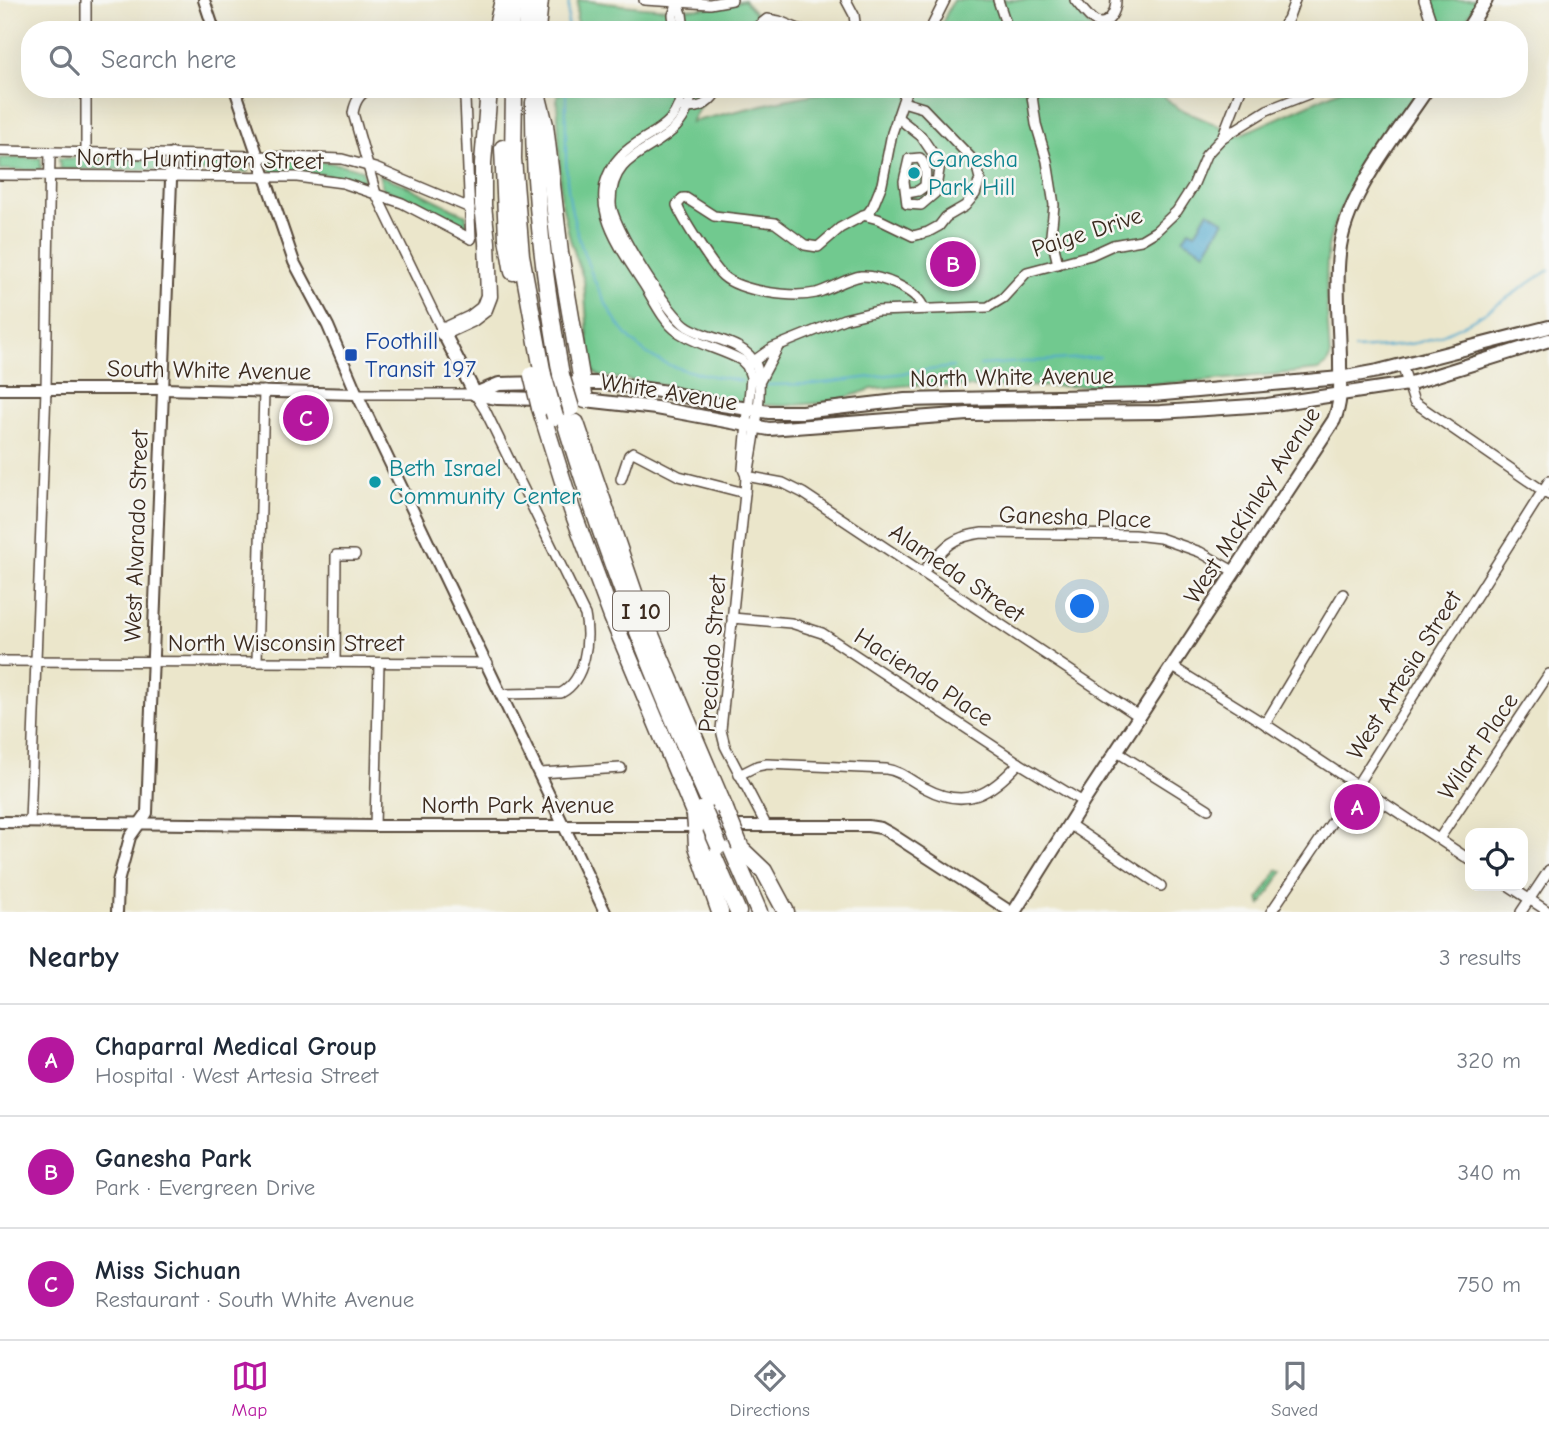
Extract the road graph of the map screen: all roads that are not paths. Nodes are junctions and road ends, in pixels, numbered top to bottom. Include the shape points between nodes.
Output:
1 (86, 0) edge
2 (204, 0) edge
3 (503, 0) edge
4 (513, 0) edge
5 (520, 0) edge
6 (528, 0) edge
7 (540, 0) edge
8 (645, 0) edge
9 (732, 0) edge
10 (846, 0) edge
11 (946, 0) edge
12 (998, 0) edge
13 (1076, 0) edge
14 (1116, 0) edge
15 (1295, 0) edge
16 (1424, 0) edge
17 (1486, 0) edge
18 (679, 2) edge
19 (86, 21) edge
20 (211, 21) edge
21 (498, 21) edge
22 (511, 21) edge
23 (519, 21) edge
24 (527, 21) edge
25 (538, 21) edge
26 (674, 21) edge
27 (683, 21) edge
28 (764, 21) edge
29 (781, 21) edge
30 (855, 21) edge
31 (935, 21) edge
32 (1005, 21) edge
33 (1094, 21) edge
34 (1106, 21) edge
35 (1287, 21) edge
36 (1431, 21) edge
37 (1472, 21) edge
38 (86, 98) edge
39 (238, 98) edge
40 (359, 98) edge
41 (465, 98) edge
42 (488, 98) edge
43 (504, 98) edge
44 (514, 98) edge
45 (523, 98) edge
46 (535, 98) edge
47 (538, 98) edge
48 (683, 98) edge
49 (687, 98) edge
50 (706, 98) edge
51 (904, 98) edge
52 (1032, 98) edge
53 (1238, 98) edge
54 (1298, 98) edge
55 (1421, 98) edge
56 (903, 102) junction
57 (684, 104) junction
58 (897, 117) junction
59 (1222, 138) junction
60 (0, 151) edge
61 (50, 152) junction
62 (86, 152) junction
63 (172, 154) junction
64 (257, 156) junction
65 (367, 165) junction
66 (0, 175) edge
67 (50, 175) junction
68 (171, 177) junction
69 (265, 177) junction
70 (907, 192) dead end
71 (376, 194) junction
72 (470, 208) junction
73 (863, 215) junction
74 (1058, 264) junction
75 (924, 309) junction
76 (1549, 327) edge
77 (443, 332) junction
78 (1549, 340) edge
79 (779, 345) junction
80 (750, 363) junction
81 (1402, 365) junction
82 (547, 375) junction
83 (1340, 378) junction
84 (582, 383) junction
85 (759, 383) junction
86 (1408, 384) junction
87 (0, 389) edge
88 (162, 389) junction
89 (46, 390) junction
90 (264, 391) junction
91 (357, 394) junction
92 (475, 394) junction
93 (1341, 396) junction
94 (568, 408) junction
95 (752, 410) junction
96 (751, 425) junction
97 (746, 476) junction
98 (621, 479) dead end
99 (1549, 481) edge
100 (745, 493) junction
101 (1546, 493) edge
102 (355, 555) dead end
103 (1235, 572) junction
104 (922, 573) junction
105 (1343, 594) dead end
106 (732, 618) junction
107 (0, 661) edge
108 (37, 661) junction
109 (153, 661) junction
110 (257, 661) junction
111 (335, 663) junction
112 (379, 663) junction
113 (488, 663) junction
114 (1172, 667) junction
115 (1549, 674) edge
116 (503, 694) junction
117 (1140, 717) junction
118 (1265, 724) junction
119 (1117, 752) junction
120 (1019, 763) junction
121 (621, 768) dead end
122 (540, 773) junction
123 (739, 775) junction
124 (1357, 785) junction
125 (1083, 802) junction
126 (1208, 809) dead end
127 (706, 810) junction
128 (0, 822) edge
129 (30, 822) junction
130 (140, 823) junction
131 (1069, 824) junction
132 (766, 825) junction
133 (375, 826) junction
134 (565, 826) junction
135 (1439, 839) junction
136 (723, 847) junction
137 (1465, 857) edge
138 (1549, 870) edge
139 (1161, 886) dead end
140 (1517, 891) edge
141 (1530, 899) junction
142 (117, 912) edge
143 (605, 912) edge
144 (720, 912) edge
145 (738, 912) edge
146 (748, 912) edge
147 (759, 912) edge
148 (770, 912) edge
149 (786, 912) edge
150 (1012, 912) edge
151 (1271, 912) edge
152 (1521, 912) edge
153 (1549, 912) edge

1 - 19 street
2 - 20 street
3 - 21 highway
4 - 22 highway
5 - 23 highway
6 - 24 highway
7 - 25 highway
8 - 18 street
9 - 18 street
10 - 30 street
11 - 31 street
12 - 32 street
13 - 33 street
14 - 34 street
15 - 35 street
16 - 36 street
17 - 37 main road
18 - 26 street
18 - 27 street
28 - 29 street
38 - 62 street
39 - 64 street
40 - 65 street via 353,113
41 - 72 street
42 - 77 highway via 483,205 489,296 484,309
43 - 82 highway, I 10 via 507,238
44 - 82 highway via 520,243 527,296
45 - 82 highway via 528,237
46 - 82 highway, I 10 via 534,171 548,299
47 - 84 highway
48 - 57 street
49 - 57 street
50 - 57 street
51 - 56 street
52 - 74 street via 1054,205 1051,235
53 - 59 street
54 - 59 street, Paige Drive via 1267,110
55 - 83 main road, West McKinley Avenue via 1349,213 1339,252
56 - 58 street
56 - 73 street via 923,108 976,163 980,180 965,206 928,232 913,236
57 - 80 street via 671,127 620,157 612,168 603,192 605,217 675,329
58 - 70 street via 921,136 940,164 935,193 921,205 907,204
58 - 73 street via 882,184 873,206
59 - 74 street, Paige Drive via 1206,155 1177,211 1156,231 1141,240
60 - 61 street
61 - 62 street
61 - 67 street
62 - 63 street
63 - 64 street
63 - 68 street, West Alvarado Street
64 - 65 street via 342,159
64 - 69 street
65 - 71 street
65 - 72 street
66 - 67 street, North Huntington Street
67 - 68 street, North Huntington Street
67 - 89 street
68 - 69 street, North Huntington Street
68 - 88 street, West Alvarado Street
69 - 71 street, North Huntington Street via 343,183
69 - 91 street via 294,262
71 - 72 street, North Huntington Street via 471,239
71 - 77 street
73 - 75 street via 813,247 775,223 714,216 686,198 677,205 723,276 738,285 800,295 861,276 897,283
74 - 75 street, Paige Drive via 1027,272 1003,299 988,307
75 - 79 street, Paige Drive via 877,311 844,319
76 - 81 main road, North White Avenue
77 - 92 main road
78 - 86 main road, North White Avenue
79 - 80 street, Paige Drive
79 - 85 street
80 - 85 street via 757,368
80 - 95 street
81 - 83 main road, North White Avenue
81 - 86 street
82 - 94 highway, I 10, bridge
82 - 127 highway, I 10, bridge via 540,408 572,510 612,617
83 - 93 main road, West McKinley Avenue
83 - 95 main road, North White Avenue via 1150,395 905,400 802,412
84 - 92 main road, North White Avenue via 499,384
84 - 94 highway
84 - 95 main road, North White Avenue via 667,392
85 - 95 street
86 - 93 main road, North White Avenue
86 - 101 street via 1423,411
87 - 89 street, South White Avenue
88 - 89 street, South White Avenue
88 - 90 street, South White Avenue
88 - 109 street, West Alvarado Street
89 - 108 street
90 - 91 street, South White Avenue
90 - 110 street
91 - 92 street, South White Avenue
91 - 113 street
92 - 94 main road, South White Avenue
92 - 116 street via 587,626 584,657 569,689
93 - 96 main road, North White Avenue via 1161,412 968,414 769,429
93 - 103 main road, West McKinley Avenue via 1334,420
94 - 96 main road, White Avenue via 656,408
94 - 127 highway, I 10
95 - 96 street, Preciado Street
96 - 97 street, Preciado Street via 743,469
97 - 100 street, Preciado Street
97 - 104 street, Alameda Street via 803,493
98 - 100 street via 633,452 679,476
99 - 101 street, West Artesia Street
100 - 106 street, Preciado Street
101 - 124 street, West Artesia Street
102 - 111 street via 335,555
103 - 104 street, Ganesha Place via 1200,551 1160,538 982,533 947,543
103 - 114 main road, West McKinley Avenue
104 - 117 street, Alameda Street
105 - 118 street
106 - 120 street, Hacienda Place via 790,623 822,633
106 - 123 street, Preciado Street via 721,730
107 - 108 street, North Wisconsin Street
108 - 109 street, North Wisconsin Street
108 - 129 street
109 - 110 street, North Wisconsin Street
109 - 130 street, West Alvarado Street via 147,813
110 - 111 street, North Wisconsin Street
111 - 112 street, North Wisconsin Street
112 - 113 street, North Wisconsin Street
112 - 133 street
113 - 116 street
114 - 117 main road, West McKinley Avenue
114 - 118 street
115 - 135 street, Wilart Place
116 - 122 street
117 - 119 main road, West McKinley Avenue
118 - 124 street
119 - 125 main road, West McKinley Avenue
119 - 126 street
120 - 123 street via 994,788 975,797 940,795 886,769 767,764
120 - 125 street, Hacienda Place
121 - 122 street
122 - 134 street
123 - 132 street, Preciado Street
124 - 135 street
124 - 151 street, West Artesia Street
125 - 131 main road, West McKinley Avenue
127 - 136 highway, I 10, bridge
127 - 136 highway, bridge
128 - 129 street, North Park Avenue
129 - 130 street, North Park Avenue
130 - 133 street, North Park Avenue
130 - 142 street, West Alvarado Street via 130,837 118,882
131 - 139 street
131 - 150 main road, West McKinley Avenue
132 - 134 street, North Park Avenue
132 - 150 street, North Park Avenue via 881,828
133 - 134 street, North Park Avenue
134 - 143 street
135 - 137 street
136 - 144 highway
136 - 145 highway, I 10
136 - 146 highway
136 - 147 highway
136 - 148 highway, I 10
136 - 149 highway via 764,871
138 - 141 street
140 - 141 street
141 - 152 street
141 - 153 street

